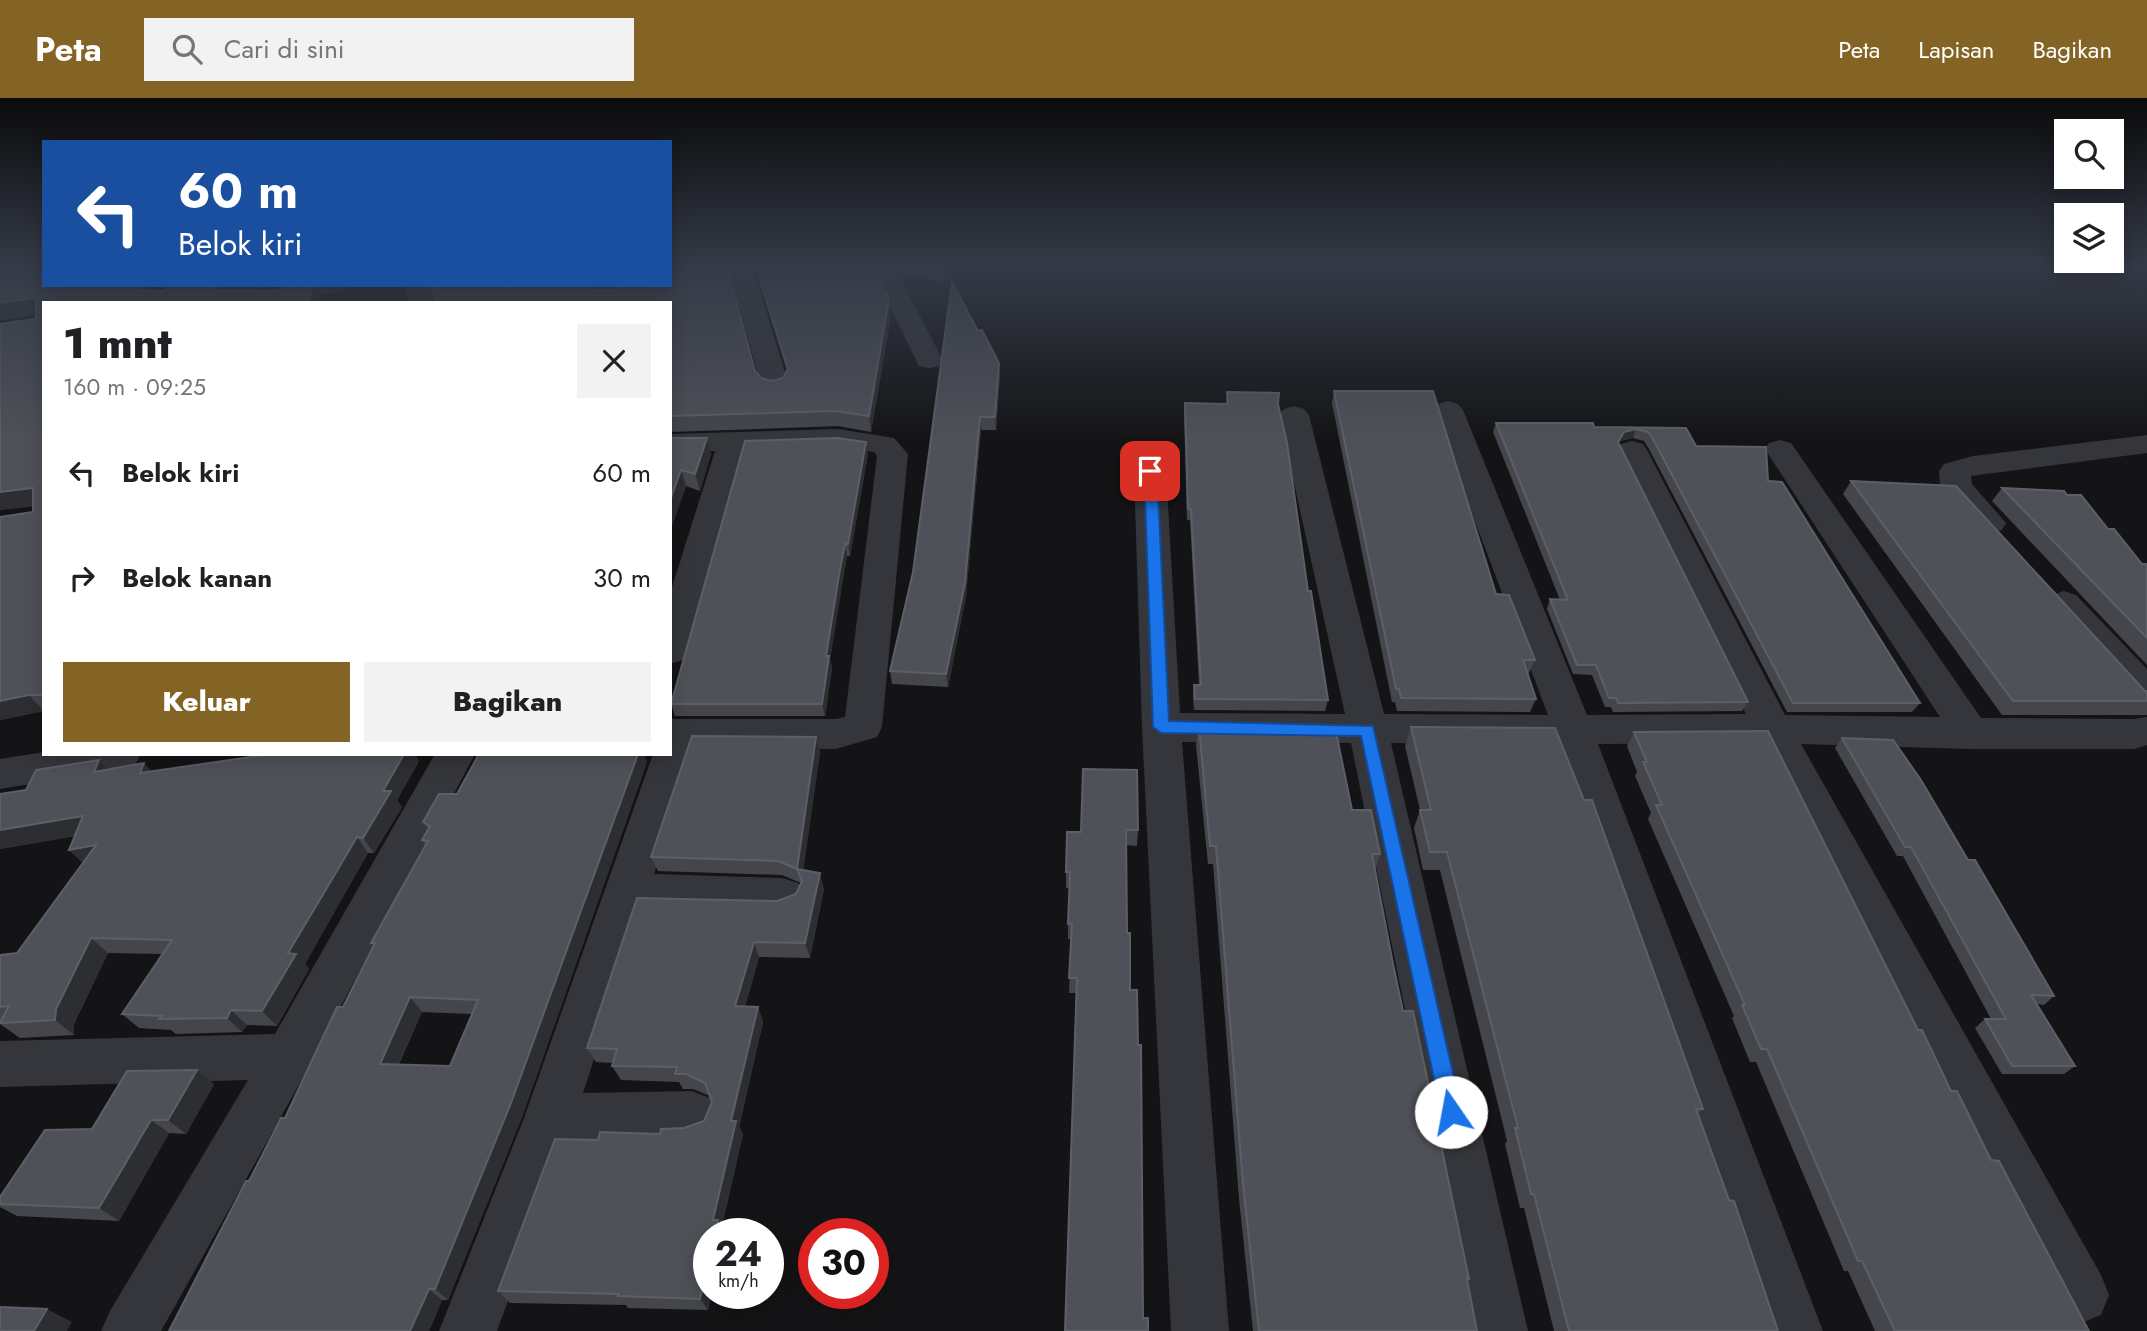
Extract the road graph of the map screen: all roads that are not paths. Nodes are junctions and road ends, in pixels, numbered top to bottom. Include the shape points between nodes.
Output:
1 (757, 325) edge
2 (911, 325) edge
3 (929, 360) dead end
4 (775, 385) edge
5 (1448, 410) dead end
6 (1294, 415) dead end
7 (734, 440) junction
8 (672, 443) edge
9 (2147, 444) edge
10 (1780, 449) dead end
11 (1632, 450) dead end
12 (1150, 471) dead end
13 (2010, 545) edge
14 (2047, 584) edge
15 (672, 644) edge
16 (2147, 693) edge
17 (1161, 727) junction
18 (1773, 729) junction
19 (1368, 730) junction
20 (1573, 730) junction
21 (2147, 731) edge
22 (675, 733) edge
23 (1971, 734) junction
24 (109, 756) edge
25 (454, 756) edge
26 (668, 756) edge
27 (0, 774) edge
28 (627, 892) junction
29 (782, 896) edge
30 (289, 1056) junction
31 (0, 1065) edge
32 (692, 1115) dead end
33 (549, 1118) junction
34 (2081, 1295) dead end
35 (130, 1331) edge
36 (468, 1331) edge
37 (1200, 1331) edge
38 (1499, 1331) edge
39 (1794, 1331) edge

1 - 4 street
2 - 3 street
5 - 20 street
6 - 19 street
7 - 8 street
7 - 15 street
7 - 22 street via 865,440 883,444 893,454 863,727 836,734
9 - 13 street via 1955,471 1956,486
10 - 23 street
11 - 18 street
12 - 17 street
14 - 16 street
17 - 19 street
17 - 37 street
18 - 20 street
18 - 23 street
18 - 34 street
19 - 20 street
19 - 38 street
20 - 39 street
21 - 23 street
24 - 27 street
25 - 30 street
26 - 28 street
28 - 29 street
28 - 33 street
30 - 31 street
30 - 35 street
32 - 33 street
33 - 36 street

